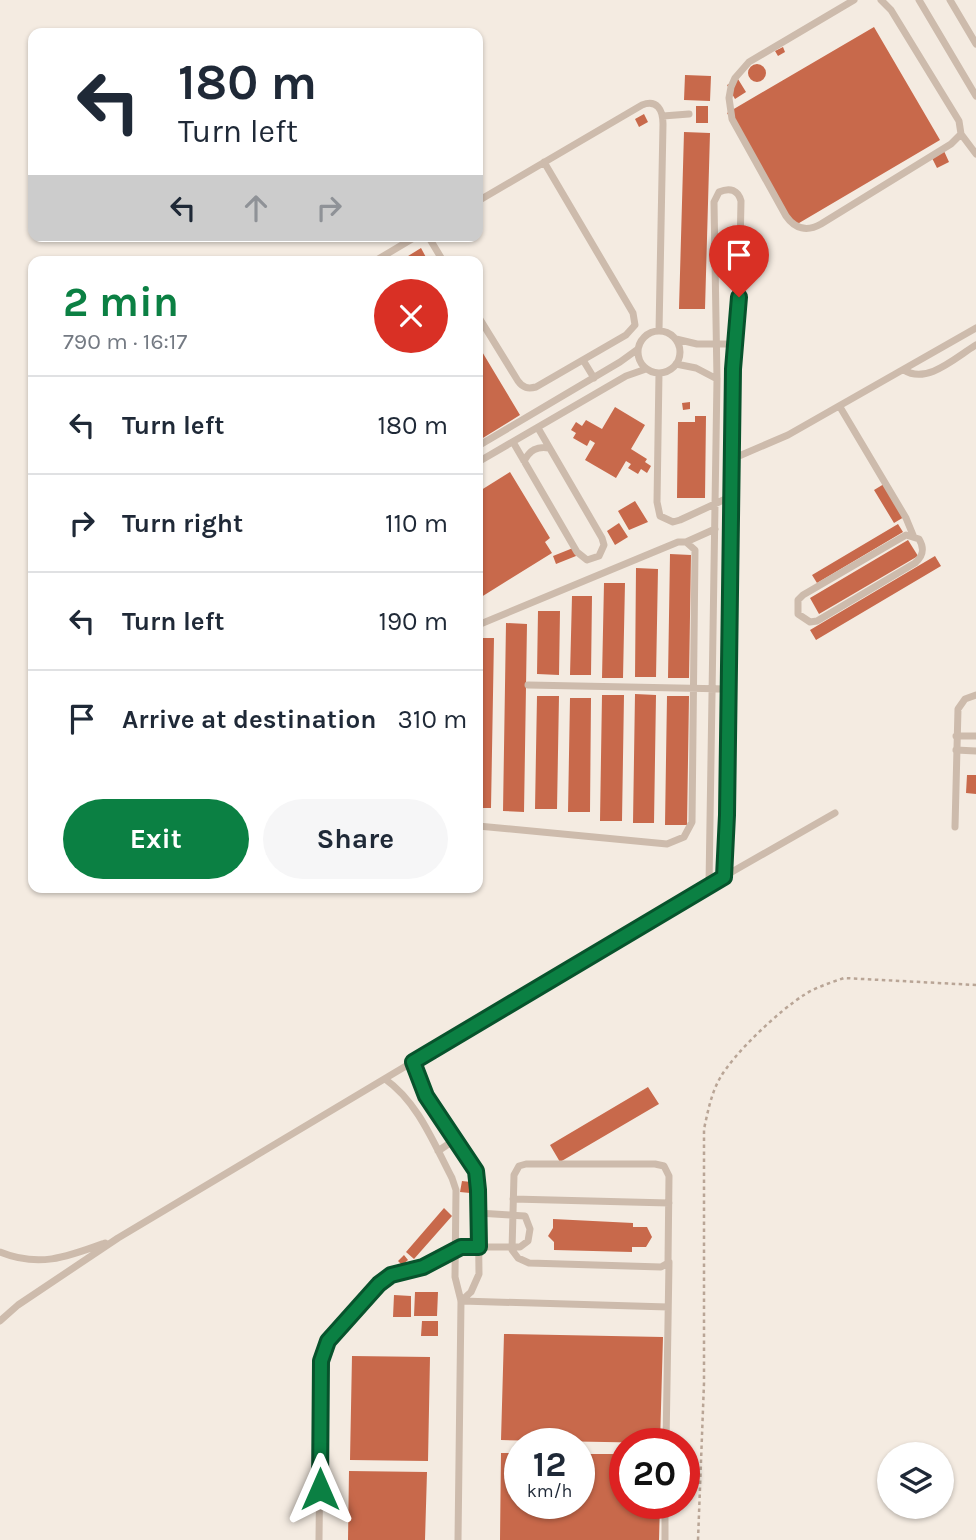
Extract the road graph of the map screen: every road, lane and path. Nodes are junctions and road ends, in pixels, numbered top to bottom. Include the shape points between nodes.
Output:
1 (853, 0) edge
2 (881, 0) edge
3 (919, 0) edge
4 (950, 0) edge
5 (976, 44) edge
6 (976, 96) edge
7 (689, 114) dead end
8 (663, 116) junction
9 (961, 134) junction
10 (976, 154) edge
11 (544, 162) junction
12 (483, 198) edge
13 (407, 242) edge
14 (383, 256) edge
15 (483, 324) edge
16 (976, 328) edge
17 (659, 331) junction
18 (675, 339) junction
19 (735, 344) junction
20 (716, 345) junction
21 (976, 345) edge
22 (638, 349) junction
23 (583, 360) junction
24 (676, 364) junction
25 (646, 369) junction
26 (904, 370) junction
27 (659, 373) junction
28 (594, 378) junction
29 (717, 379) junction
30 (840, 407) junction
31 (538, 428) junction
32 (513, 442) junction
33 (483, 443) edge
34 (549, 448) junction
35 (483, 459) edge
36 (732, 459) junction
37 (524, 461) junction
38 (732, 496) junction
39 (714, 504) junction
40 (715, 529) junction
41 (913, 535) junction
42 (686, 542) junction
43 (483, 623) edge
44 (528, 685) dead end
45 (694, 689) junction
46 (712, 689) junction
47 (728, 690) junction
48 (976, 695) edge
49 (957, 736) junction
50 (976, 736) edge
51 (956, 750) junction
52 (976, 751) edge
53 (835, 813) dead end
54 (711, 814) junction
55 (727, 815) junction
56 (483, 826) edge
57 (956, 827) dead end
58 (724, 877) junction
59 (709, 885) junction
60 (976, 985) edge
61 (413, 1062) junction
62 (385, 1079) junction
63 (456, 1139) junction
64 (438, 1151) junction
65 (513, 1199) junction
66 (669, 1203) junction
67 (478, 1213) junction
68 (513, 1214) junction
69 (118, 1238) junction
70 (479, 1247) junction
71 (512, 1247) junction
72 (455, 1249) junction
73 (0, 1252) edge
74 (669, 1261) junction
75 (461, 1301) junction
76 (667, 1307) junction
77 (0, 1321) edge
78 (666, 1428) edge
79 (666, 1519) edge
80 (319, 1540) edge
81 (458, 1540) edge
82 (665, 1540) edge
83 (698, 1540) edge

1 - 9 lane via 749,62 731,87 732,119 790,223 814,228
2 - 9 lane via 959,121
3 - 6 lane
4 - 5 lane
7 - 8 lane
8 - 11 lane via 656,104 648,103
8 - 17 lane
9 - 10 lane
11 - 12 lane
11 - 23 lane via 635,319 626,335
13 - 14 lane
15 - 23 lane via 522,387 536,387
16 - 26 lane
17 - 18 lane
17 - 22 lane via 645,336
18 - 20 lane
18 - 24 lane via 680,351
19 - 20 lane
19 - 20 lane via 741,201 730,189 719,192 715,202
19 - 36 lane
20 - 29 lane
21 - 26 lane via 927,374
22 - 25 lane
22 - 28 lane
23 - 28 lane
24 - 27 lane
24 - 29 lane
25 - 27 lane
25 - 31 lane
26 - 30 lane
27 - 39 lane via 657,510 673,522
28 - 33 lane
29 - 39 lane
30 - 36 lane
30 - 41 lane
31 - 32 lane
31 - 34 lane
32 - 35 lane
32 - 37 lane
34 - 37 lane via 531,451
34 - 37 lane via 602,538 603,551 594,559 577,552
36 - 38 lane
38 - 39 lane
38 - 47 lane
39 - 40 lane
40 - 42 lane
40 - 46 lane
41 - 41 lane via 900,537 803,595 796,607 798,614 817,621 915,563 922,545
42 - 43 lane
42 - 45 lane via 696,556
44 - 45 lane
45 - 46 lane
45 - 56 lane via 692,822 676,842
46 - 47 lane
46 - 54 lane
47 - 55 lane
48 - 49 lane via 965,698 958,709
49 - 50 lane
49 - 51 lane
51 - 52 lane
51 - 57 lane
53 - 58 lane
54 - 55 lane
54 - 59 lane
55 - 58 lane
58 - 59 lane
59 - 61 lane
60 - 83 path via 844,978 824,985 790,1005 721,1076 704,1129 704,1383
61 - 62 lane
61 - 63 lane via 426,1096
62 - 64 lane via 409,1102
62 - 69 lane
63 - 64 lane
63 - 67 lane via 476,1171
64 - 72 lane via 455,1185
65 - 66 lane
65 - 66 lane via 515,1171 523,1164 655,1164 668,1172
65 - 68 lane
66 - 74 lane
67 - 68 lane
67 - 70 lane
68 - 71 lane
68 - 71 lane via 525,1216 530,1233 525,1244
69 - 73 lane via 50,1261
69 - 77 lane
70 - 71 lane
70 - 72 lane
70 - 75 lane via 477,1280
71 - 74 lane via 518,1258 529,1263 661,1267
72 - 75 lane
72 - 80 lane via 431,1263 384,1279 325,1347 321,1361
74 - 76 lane
75 - 76 lane
75 - 81 lane
76 - 78 lane
79 - 82 lane

